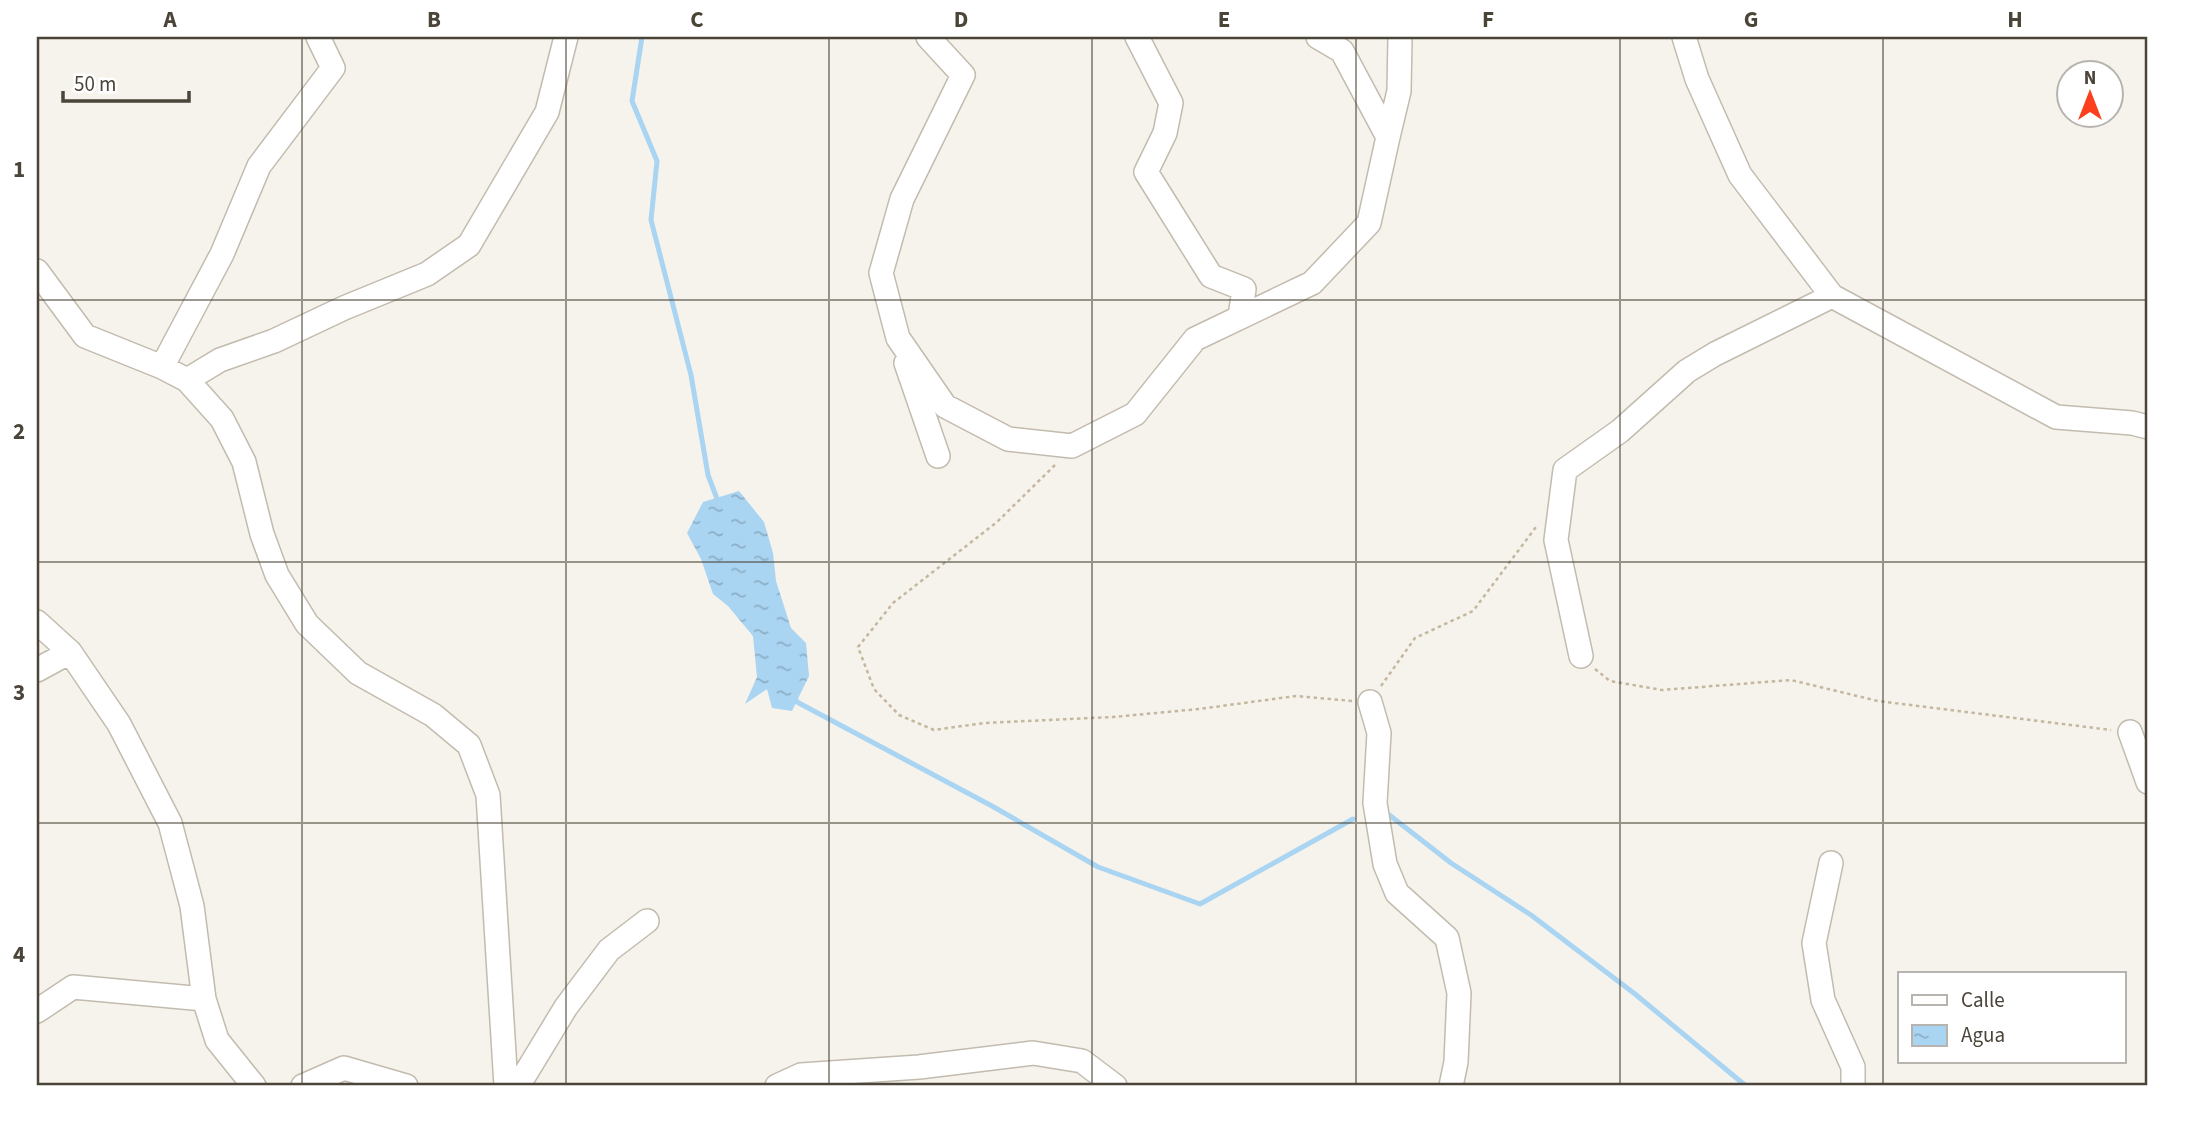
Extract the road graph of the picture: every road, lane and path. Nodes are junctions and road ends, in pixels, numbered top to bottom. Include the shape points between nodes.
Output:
1 (318, 37) edge
2 (566, 37) edge
3 (928, 37) edge
4 (1137, 37) edge
5 (1318, 37) edge
6 (1400, 37) edge
7 (1684, 37) edge
8 (1388, 137) junction
9 (37, 271) edge
10 (1832, 296) junction
11 (1240, 317) junction
12 (898, 338) junction
13 (162, 367) junction
14 (187, 380) junction
15 (2148, 427) edge
16 (1078, 442) junction
17 (938, 456) dead end
18 (1541, 521) dead end
19 (37, 622) edge
20 (70, 652) junction
21 (1581, 656) joint
22 (37, 670) edge
23 (1370, 702) junction
24 (2130, 732) joint
25 (2148, 782) edge
26 (1831, 863) dead end
27 (647, 921) dead end
28 (204, 999) junction
29 (37, 1011) edge
30 (254, 1086) edge
31 (303, 1086) edge
32 (406, 1086) edge
33 (506, 1086) edge
34 (518, 1086) edge
35 (778, 1086) edge
36 (1115, 1086) edge
37 (1451, 1086) edge
38 (1853, 1086) edge

1 - 13 street via 333,68 259,166 222,254
2 - 14 street via 547,112 468,245 427,274 220,360
3 - 12 street via 963,75 902,199 881,273
4 - 11 street via 1171,103 1165,132 1146,172 1211,276 1244,289
5 - 8 street via 1342,51
6 - 8 street via 1398,91
7 - 10 street via 1697,79 1740,175
8 - 11 street via 1369,223 1312,283
9 - 13 street via 85,336
10 - 15 street via 2056,417
10 - 21 street via 1687,372 1565,470 1556,540
11 - 16 street via 1195,339 1135,414
12 - 16 street via 945,406 1008,439 1072,446
12 - 17 street
13 - 14 street
14 - 33 street via 222,419 244,462 277,575 307,624 358,673 433,715 468,745 488,795
16 - 23 path via 997,522 893,603 858,647 874,689 899,715 933,730 1199,709 1296,696
18 - 23 path via 1473,611 1415,638
19 - 20 street
20 - 22 street
20 - 28 street via 119,724 170,823 192,906
21 - 24 path via 1609,681 1662,690 1791,680 1878,701
23 - 37 street via 1379,733 1375,803 1385,864 1397,893 1447,938 1460,993
24 - 25 street
26 - 38 street via 1814,943 1823,1000 1853,1066
27 - 34 street via 610,950 566,1007
28 - 29 street via 73,987
28 - 30 street via 217,1040
31 - 32 street via 344,1068
35 - 36 street via 801,1075 1033,1053 1082,1061

